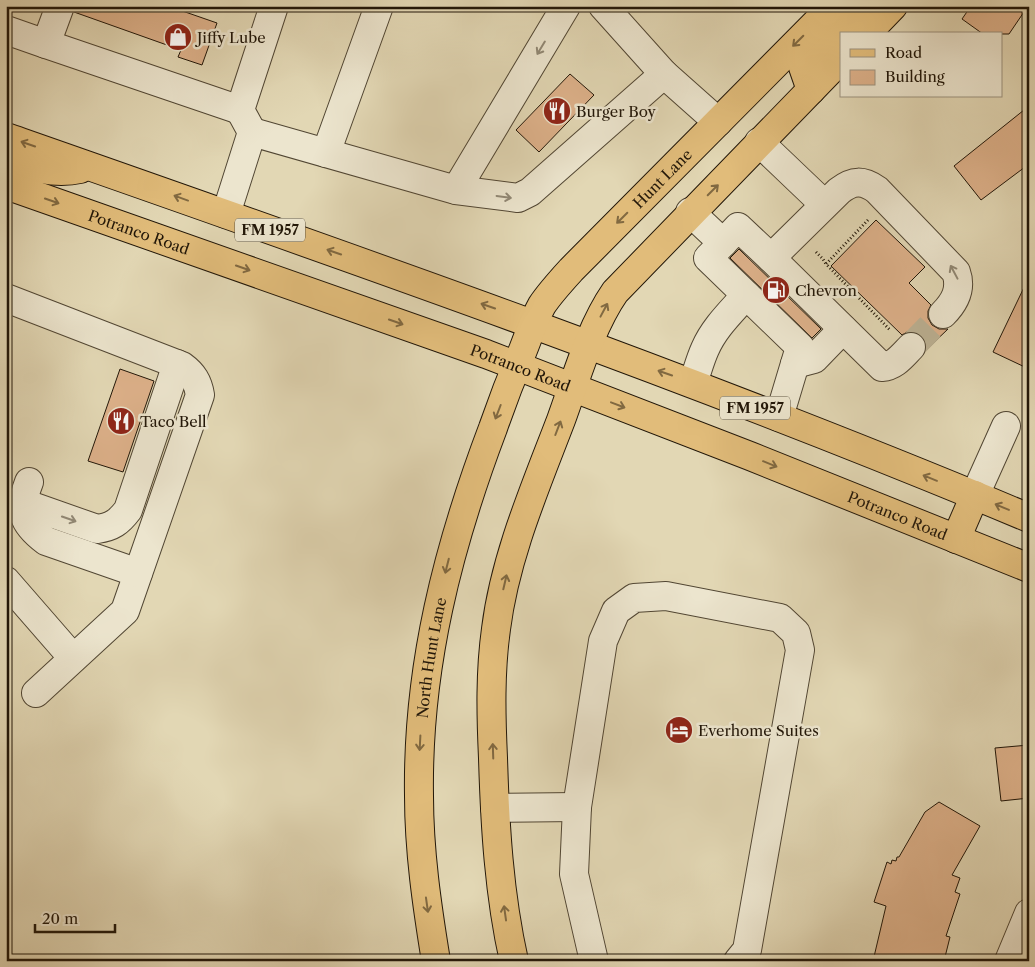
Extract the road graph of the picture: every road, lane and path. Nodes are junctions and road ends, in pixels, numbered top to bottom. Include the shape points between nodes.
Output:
1 (60, 6) edge
2 (274, 6) edge
3 (379, 6) edge
4 (566, 6) edge
5 (603, 6) edge
6 (833, 6) edge
7 (861, 6) edge
8 (893, 6) edge
9 (6, 30) edge
10 (868, 32) edge
11 (46, 44) junction
12 (840, 60) edge
13 (664, 74) junction
14 (810, 90) junction
15 (246, 121) junction
16 (718, 122) junction
17 (6, 136) edge
18 (759, 142) junction
19 (326, 153) junction
20 (6, 159) edge
21 (91, 166) junction
22 (6, 185) edge
23 (456, 190) junction
24 (824, 204) junction
25 (690, 212) junction
26 (226, 214) junction
27 (870, 218) dead end
28 (723, 242) junction
29 (771, 258) junction
30 (746, 295) junction
31 (6, 298) edge
32 (944, 314) tunnel mouth
33 (533, 324) junction
34 (843, 330) junction
35 (589, 345) junction
36 (910, 348) joint
37 (177, 364) junction
38 (795, 364) junction
39 (516, 366) junction
40 (693, 383) junction
41 (573, 387) junction
42 (779, 417) junction
43 (1006, 426) dead end
44 (975, 496) junction
45 (1029, 518) edge
46 (956, 539) junction
47 (1022, 563) edge
48 (138, 573) junction
49 (6, 581) edge
50 (73, 658) junction
51 (36, 693) dead end
52 (577, 807) junction
53 (495, 808) junction
54 (1029, 912) edge
55 (436, 961) edge
56 (514, 961) edge
57 (594, 961) edge
58 (738, 961) edge
59 (1009, 961) edge

1 - 11 street
2 - 15 street
3 - 19 street
4 -> 23 street
5 - 13 street
6 -> 16 main road, Hunt Lane
7 - 14 main road via 802,67
8 - 10 main road
9 - 11 street
11 - 15 street
12 - 14 main road
13 - 16 street
23 -> 13 street via 518,198 530,192
14 - 18 main road
15 - 19 street
15 - 26 street
16 -> 33 main road, Hunt Lane via 571,270 543,304
21 -> 17 main road, FM 1957
18 - 24 street
25 -> 18 main road
19 - 23 street
20 - 21 main road via 37,170 69,172
26 -> 21 main road, FM 1957
22 -> 39 main road, Potranco Road
24 - 29 street
32 -> 24 street via 958,293 956,272 877,190 864,182 848,184
25 - 28 street
35 -> 25 main road via 615,292
33 -> 26 main road, FM 1957
27 - 36 path via 826,264
28 - 29 street via 738,227
28 - 30 street via 708,258
29 - 34 street
30 - 38 street via 800,347
30 - 40 street via 710,338
31 - 37 street
33 - 35 main road, FM 1957
33 - 39 main road, Hunt Lane
34 - 36 street via 882,367 896,362
34 - 38 street via 814,360
40 -> 35 main road, FM 1957
35 - 41 main road
37 - 48 street via 191,372 198,382 200,395
48 -> 37 street via 46,541 36,534 22,510 26,493 96,529 118,522 128,510
38 - 42 street
39 - 41 main road, Potranco Road
39 -> 55 main road, North Hunt Lane via 453,542 426,677 419,796 423,878
40 - 42 main road, FM 1957
41 -> 46 main road, Potranco Road
53 -> 41 main road via 492,679 496,630 519,533
44 -> 42 main road, FM 1957
43 - 44 street
45 -> 44 main road, FM 1957
44 - 46 main road
46 - 47 main road, Potranco Road
48 - 50 street via 125,611
49 - 50 street
50 - 51 street
52 - 53 street
52 - 57 street via 574,874
52 - 58 street via 603,641 616,611 634,598 666,596 780,618 796,633 800,650 747,950
56 -> 53 main road via 502,894
54 - 59 street

